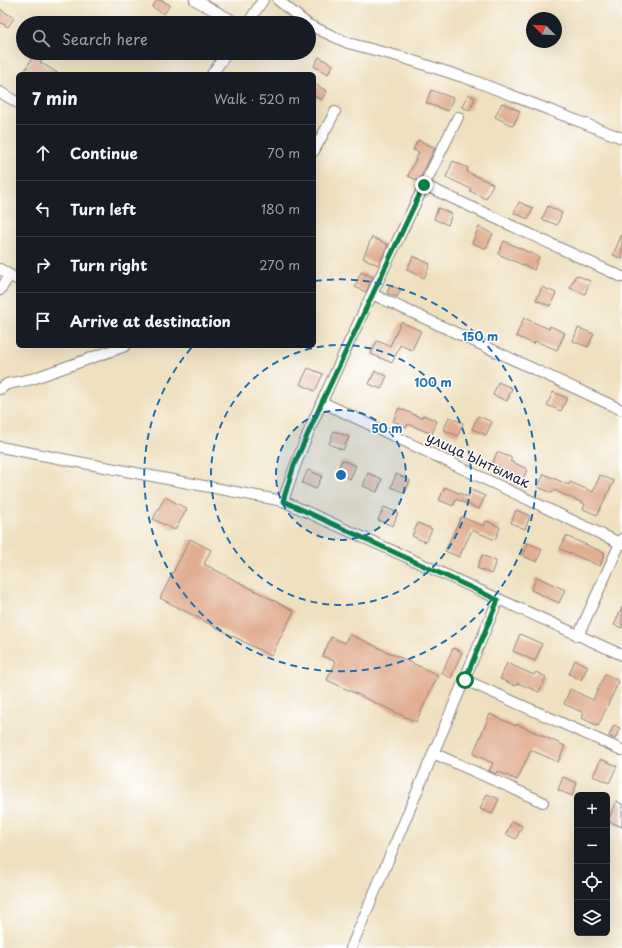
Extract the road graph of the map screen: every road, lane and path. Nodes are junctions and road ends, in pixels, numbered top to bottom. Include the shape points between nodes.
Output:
1 (195, 0) edge
2 (263, 0) edge
3 (278, 0) edge
4 (224, 16) edge
5 (253, 16) edge
6 (297, 16) edge
7 (316, 28) edge
8 (222, 60) edge
9 (213, 72) edge
10 (0, 93) edge
11 (16, 102) edge
12 (334, 112) dead end
13 (458, 117) dead end
14 (622, 138) edge
15 (316, 147) edge
16 (424, 185) junction
17 (0, 269) edge
18 (622, 277) edge
19 (14, 278) edge
20 (0, 290) edge
21 (372, 294) junction
22 (119, 348) edge
23 (0, 389) edge
24 (322, 402) junction
25 (622, 410) edge
26 (0, 447) edge
27 (283, 501) junction
28 (621, 542) edge
29 (498, 600) junction
30 (578, 636) junction
31 (622, 655) edge
32 (465, 680) junction
33 (622, 750) edge
34 (433, 753) junction
35 (543, 802) dead end
36 (351, 948) edge

1 - 4 street
2 - 5 street
3 - 6 street
7 - 14 street via 348,43 472,80
8 - 9 street
10 - 11 street
12 - 15 street
13 - 16 street
16 - 18 street
16 - 21 street
17 - 19 street
19 - 20 street
21 - 24 street
21 - 25 street
22 - 23 street via 32,379 7,384
24 - 27 street via 294,465
24 - 28 street, улица Ынтымак
26 - 27 street
27 - 29 street
28 - 30 street
29 - 30 street
29 - 32 street
30 - 31 street
32 - 33 street
32 - 34 street
34 - 35 street
34 - 36 street

